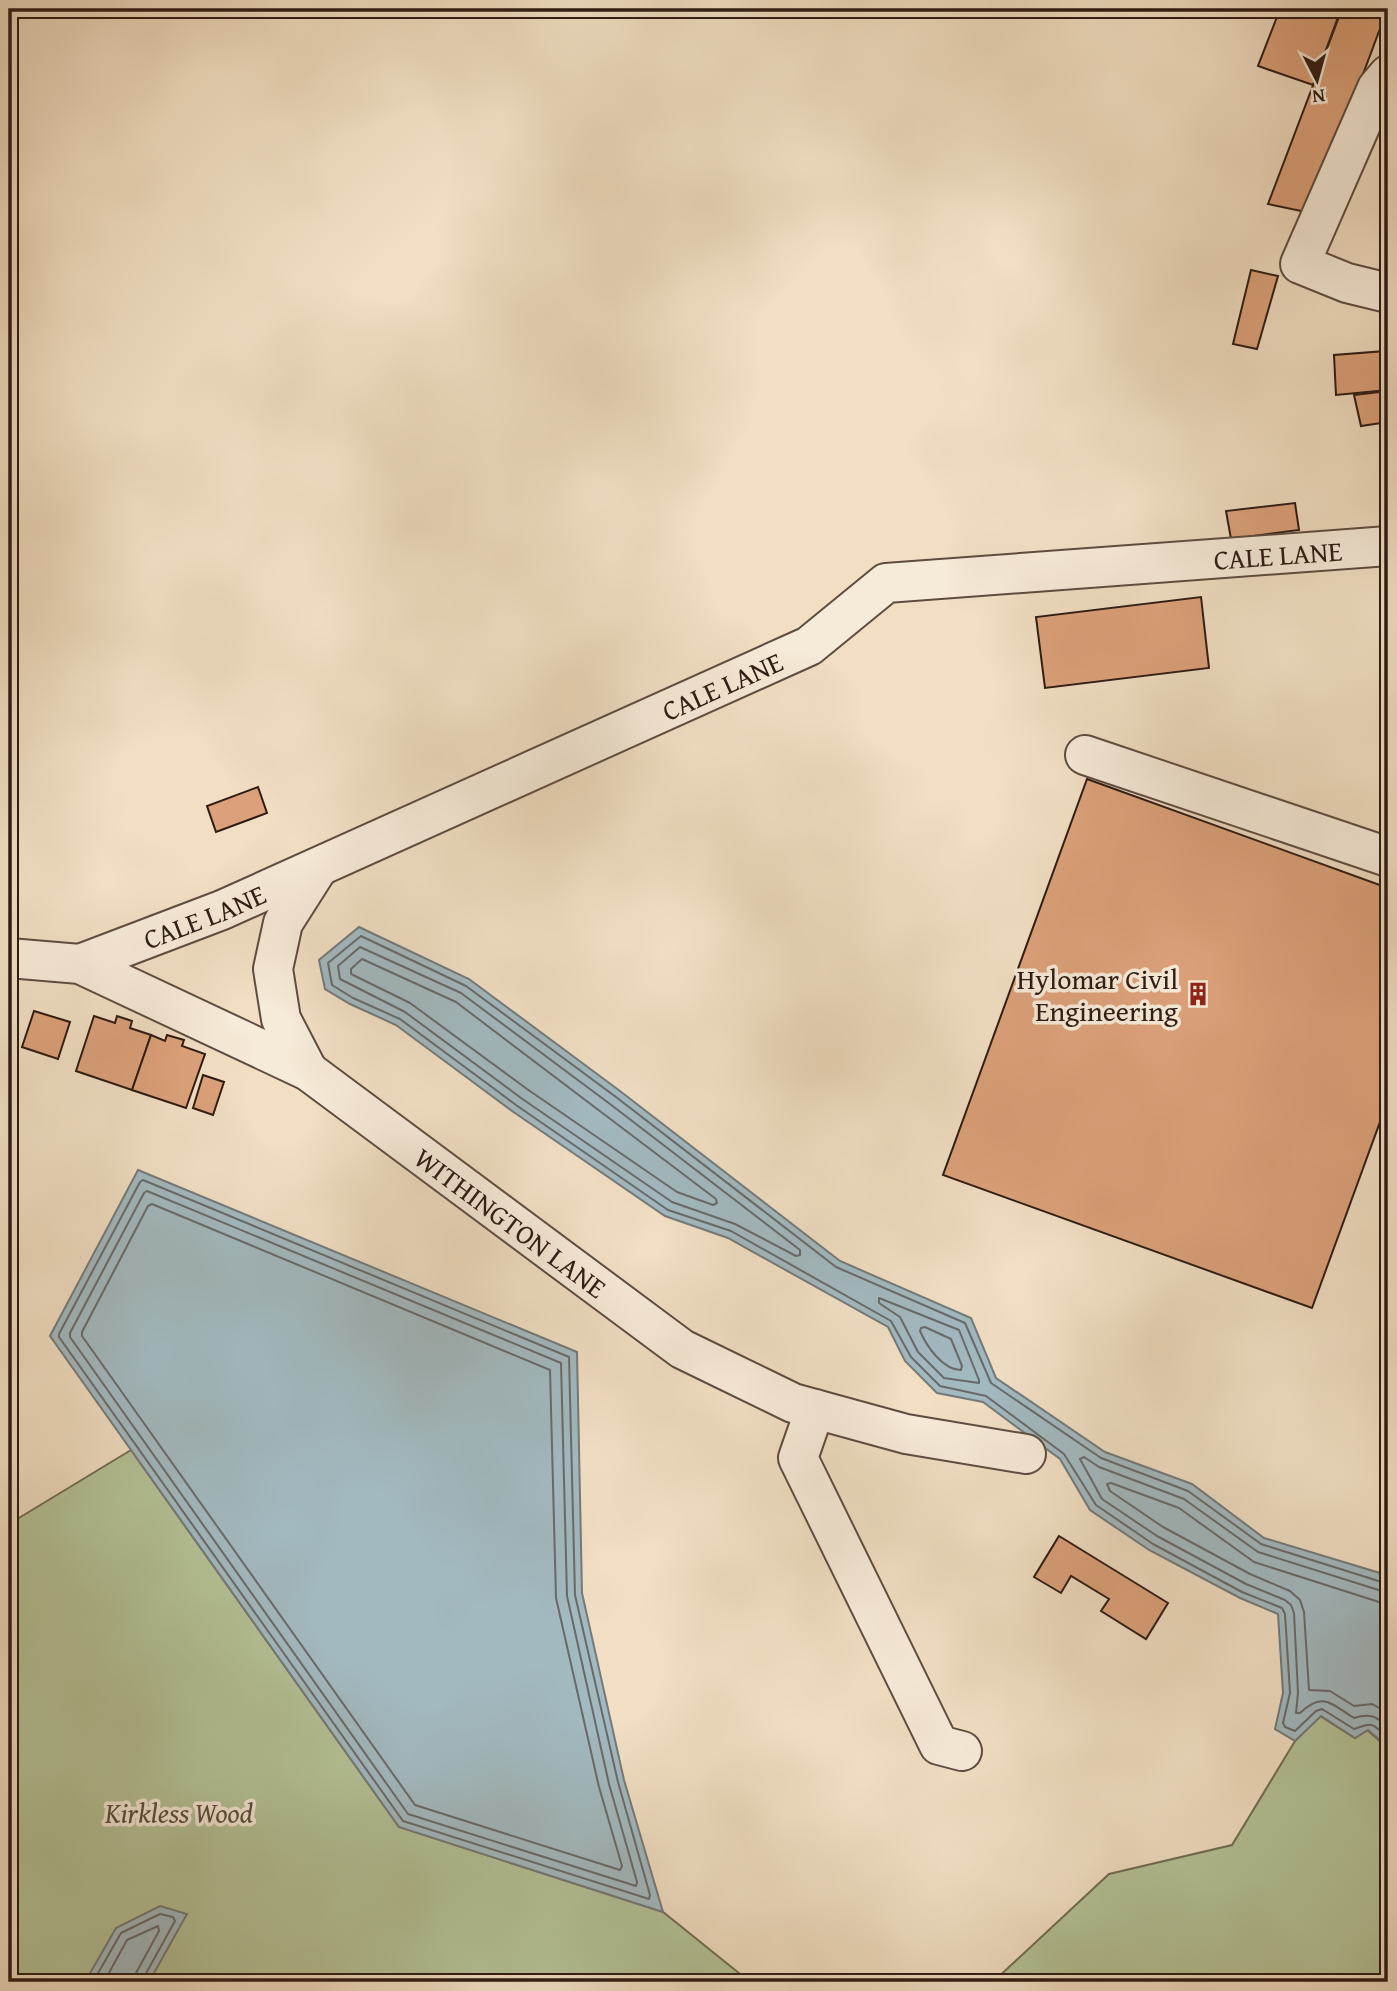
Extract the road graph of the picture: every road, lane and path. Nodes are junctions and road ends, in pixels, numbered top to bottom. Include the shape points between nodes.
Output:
1 (1388, 75) edge
2 (1388, 293) edge
3 (1388, 546) edge
4 (1085, 755) dead end
5 (1388, 857) edge
6 (318, 868) junction
7 (9, 958) edge
8 (80, 964) junction
9 (309, 1071) junction
10 (815, 1409) junction
11 (1026, 1454) dead end
12 (962, 1751) dead end

1 - 2 lane via 1377,88 1300,264
3 - 6 lane, CALE LANE via 887,583 809,646
4 - 5 lane
6 - 8 lane, CALE LANE
6 - 9 lane via 283,923 274,969 281,1019
7 - 8 lane, WITHINGTON LANE
8 - 9 lane, WITHINGTON LANE
9 - 10 lane, WITHINGTON LANE via 682,1349 793,1403
10 - 11 lane, WITHINGTON LANE via 906,1434
10 - 12 lane via 798,1458 939,1745

